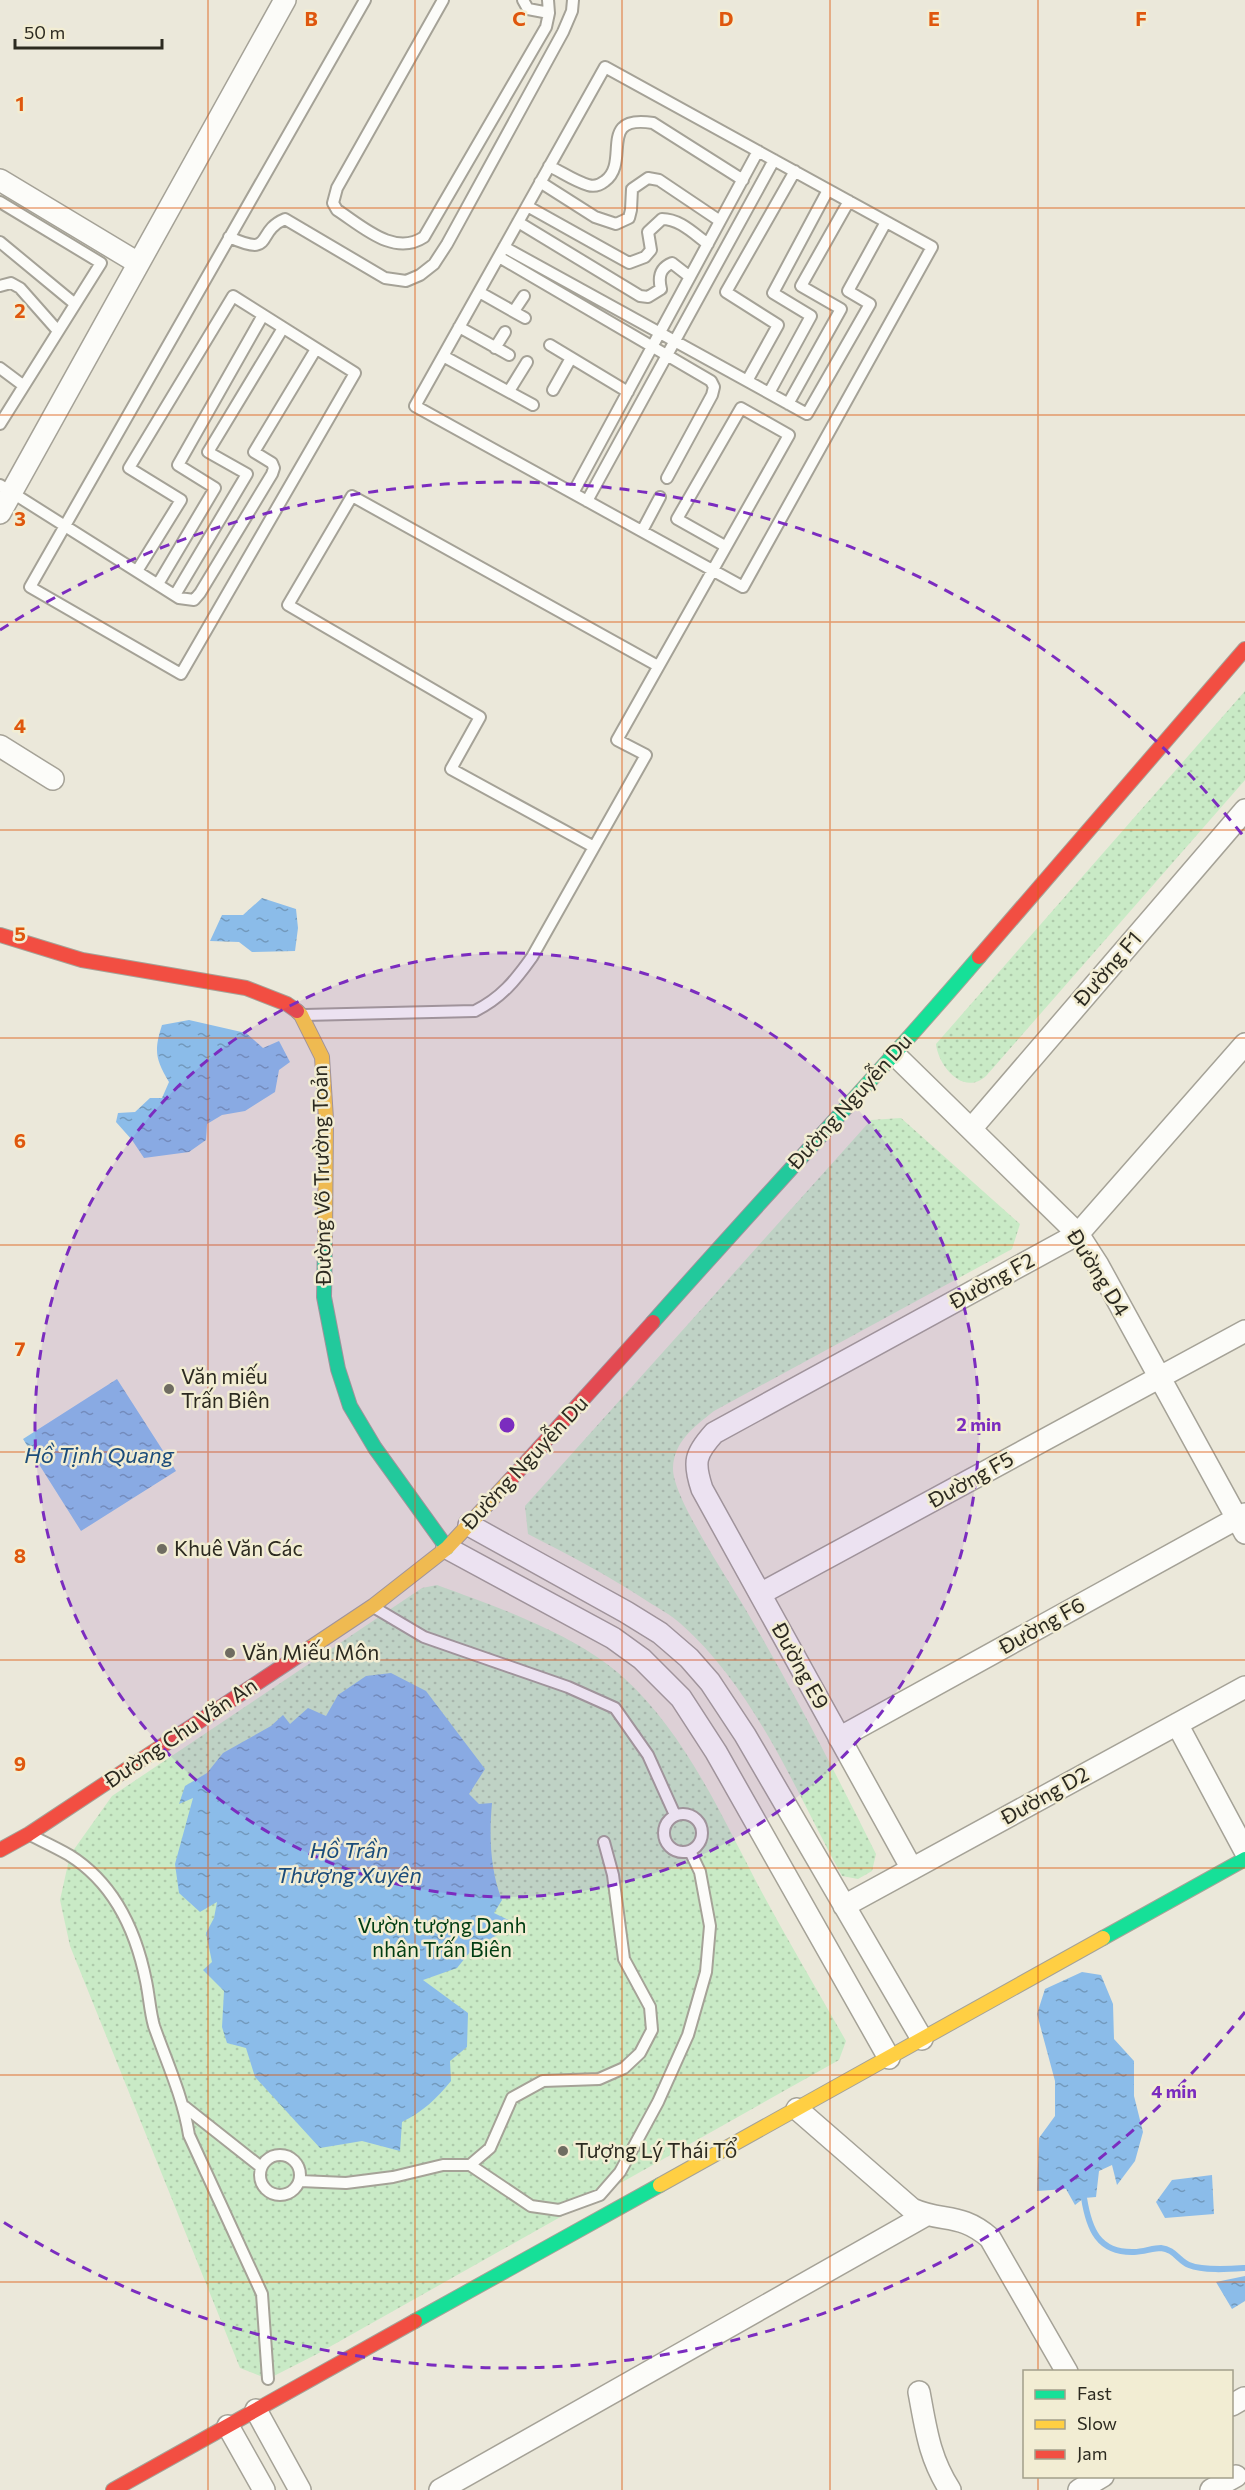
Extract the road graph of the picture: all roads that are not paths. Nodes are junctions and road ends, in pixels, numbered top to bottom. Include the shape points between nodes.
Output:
1 (285, 0) edge
2 (365, 0) edge
3 (442, 0) edge
4 (523, 0) edge
5 (548, 0) edge
6 (573, 0) edge
7 (549, 13) junction
8 (758, 152) junction
9 (774, 160) junction
10 (549, 166) junction
11 (795, 171) junction
12 (0, 180) edge
13 (743, 180) junction
14 (540, 182) junction
15 (828, 190) junction
16 (849, 201) junction
17 (0, 202) edge
18 (527, 206) junction
19 (518, 222) junction
20 (720, 222) junction
21 (886, 222) junction
22 (229, 237) junction
23 (0, 242) edge
24 (708, 244) junction
25 (501, 252) junction
26 (138, 263) junction
27 (690, 277) junction
28 (0, 286) edge
29 (479, 292) junction
30 (524, 296) dead end
31 (75, 304) junction
32 (514, 311) junction
33 (263, 315) junction
34 (525, 318) dead end
35 (459, 327) junction
36 (283, 328) junction
37 (58, 331) junction
38 (505, 332) dead end
39 (660, 333) junction
40 (675, 341) junction
41 (550, 345) dead end
42 (652, 346) junction
43 (495, 348) junction
44 (316, 349) junction
45 (509, 355) dead end
46 (667, 355) junction
47 (444, 356) junction
48 (571, 358) junction
49 (527, 362) dead end
50 (0, 368) edge
51 (747, 381) junction
52 (24, 386) junction
53 (553, 390) dead end
54 (509, 392) junction
55 (628, 392) junction
56 (769, 393) junction
57 (788, 404) junction
58 (533, 405) dead end
59 (2, 416) edge
60 (668, 478) dead end
61 (6, 488) edge
62 (573, 493) junction
63 (660, 496) dead end
64 (587, 501) junction
65 (0, 513) edge
66 (65, 525) junction
67 (642, 531) junction
68 (725, 546) junction
69 (711, 569) junction
70 (137, 571) junction
71 (158, 584) junction
72 (175, 595) junction
73 (1245, 649) edge
74 (658, 666) junction
75 (0, 746) edge
76 (53, 779) dead end
77 (1245, 810) edge
78 (594, 847) junction
79 (0, 936) edge
80 (301, 1015) junction
81 (1245, 1044) edge
82 (895, 1056) junction
83 (971, 1129) junction
84 (1078, 1234) junction
85 (1245, 1331) edge
86 (1160, 1377) junction
87 (697, 1461) joint
88 (1242, 1522) edge
89 (469, 1525) junction
90 (447, 1548) junction
91 (760, 1594) junction
92 (373, 1606) junction
93 (1245, 1687) edge
94 (1177, 1724) junction
95 (839, 1738) junction
96 (675, 1815) junction
97 (29, 1834) junction
98 (604, 1842) dead end
99 (0, 1850) edge
100 (690, 1851) junction
101 (1245, 1851) edge
102 (1245, 1859) edge
103 (912, 1869) junction
104 (844, 1906) junction
105 (922, 2039) junction
106 (889, 2058) junction
107 (185, 2107) junction
108 (797, 2109) junction
109 (470, 2165) junction
110 (261, 2167) junction
111 (300, 2181) junction
112 (926, 2215) junction
113 (1066, 2370) edge
114 (268, 2379) dead end
115 (920, 2392) dead end
116 (256, 2410) junction
117 (228, 2426) junction
118 (1236, 2476) dead end
119 (1100, 2478) edge
120 (1232, 2478) edge
121 (1233, 2478) edge
122 (113, 2490) edge
123 (264, 2490) edge
124 (300, 2490) edge
125 (440, 2490) edge
126 (950, 2490) edge
127 (1079, 2490) edge
128 (1211, 2490) edge

1 - 26 street
2 - 22 lane
3 - 7 lane via 337,188 333,203 337,210 391,243 405,245 424,237 546,27
4 - 7 lane via 528,9
5 - 7 lane
6 - 22 lane via 563,32 447,244 434,264 420,275 406,281 385,278 285,219 251,247
8 - 9 lane
8 - 10 lane via 605,67
8 - 13 lane
9 - 11 lane
9 - 40 lane
10 - 13 lane via 590,186 599,185 615,170 615,144 622,128 642,121 653,123
10 - 14 lane
11 - 15 lane
11 - 51 lane via 726,292 778,324
12 - 26 street
13 - 20 lane
14 - 18 lane
14 - 20 lane via 595,217 616,224 628,218 632,189 648,178 658,180
15 - 16 lane
15 - 56 lane via 773,293 811,316
16 - 21 lane
16 - 57 lane via 801,286 841,309
17 - 31 lane via 101,263
18 - 19 lane
18 - 24 lane via 629,263 651,250 648,232 662,219 679,223
19 - 25 lane
19 - 27 lane via 640,296 648,297 661,289 661,272 672,263
20 - 24 lane
21 - 57 lane via 848,291 870,304 807,414
21 - 69 lane via 932,247 743,586
22 - 66 lane
23 - 31 lane
24 - 27 lane
25 - 29 lane
25 - 39 lane
25 - 42 lane
26 - 61 street
27 - 39 lane
28 - 37 lane via 11,283 20,288
29 - 32 lane
29 - 35 lane
30 - 32 lane
31 - 37 lane
32 - 34 lane
33 - 36 lane
33 - 70 lane via 233,296 129,468 181,500
33 - 71 lane via 178,465 214,488
35 - 43 lane
35 - 47 lane
36 - 44 lane
36 - 72 lane via 208,452 247,474
37 - 52 lane
38 - 43 lane
39 - 40 lane
39 - 42 lane
40 - 46 lane
40 - 51 lane
41 - 48 lane
42 - 46 lane
42 - 55 lane
43 - 45 lane
44 - 66 lane via 355,373 181,674 30,587
44 - 72 lane via 254,452 272,463 272,474 200,593 194,600
46 - 60 lane via 711,381 714,387
46 - 64 lane
47 - 54 lane
47 - 62 lane via 415,406
48 - 53 lane
48 - 55 lane
49 - 54 lane
50 - 52 lane
51 - 56 lane
52 - 59 lane
54 - 58 lane
55 - 62 lane
56 - 57 lane
61 - 65 street
61 - 66 lane
62 - 64 lane
63 - 67 lane
64 - 67 lane
66 - 70 lane
67 - 69 lane
68 - 68 lane via 789,435 741,408 677,519
68 - 69 lane
69 - 74 lane
70 - 71 lane
71 - 72 lane
73 - 82 main road, Đường Nguyễn Du
74 - 78 lane via 617,740 646,755
74 - 78 lane via 352,496 288,605 480,717 451,769
75 - 76 street
77 - 83 street, Đường F1
78 - 80 lane via 532,957 493,1002 475,1011
79 - 80 main road, Đường Võ Trường Toản via 82,960 246,987 287,1004
80 - 90 main road, Đường Võ Trường Toản via 321,1057 326,1119 324,1297 338,1369 350,1406 375,1448
81 - 84 street, Đường F2
82 - 83 street, Đường D4
82 - 89 main road, Đường Nguyễn Du
83 - 84 street, Đường D4
84 - 86 street, Đường D4
84 - 87 street, Đường F2 via 714,1433 699,1450
85 - 86 street, Đường F5
86 - 88 street, Đường D4
86 - 91 street, Đường F5
87 - 91 street, Đường E9 via 702,1489
88 - 95 street, Đường F6
89 - 90 main road, Đường Nguyễn Du
89 - 104 street via 626,1612 660,1633 689,1658 728,1708
90 - 92 main road, Đường Chu Văn An
90 - 106 street via 613,1638 642,1659 681,1698 716,1752
91 - 95 street, Đường E9
92 - 96 lane via 424,1637 539,1676 615,1708 648,1755
92 - 97 main road, Đường Chu Văn An
93 - 94 street, Đường D2
94 - 101 street
94 - 103 street, Đường D2
95 - 103 street, Đường E9
96 - 100 lane via 666,1825 664,1838 674,1850
96 - 100 lane via 688,1814 700,1824 701,1840
97 - 99 main road, Đường Chu Văn An
97 - 107 lane via 78,1862 116,1901 134,1933 153,2023
98 - 109 lane via 613,1875 624,1959 650,2007 652,2030 640,2053 624,2068 599,2079 543,2081 512,2098 489,2148
100 - 109 lane via 700,1872 710,1926 706,1972 688,2035 621,2172 600,2195 559,2210 531,2206
102 - 105 main road
103 - 104 street, Đường D2
104 - 105 street
105 - 106 main road
106 - 108 main road
107 - 110 lane
107 - 114 lane via 189,2135 262,2294
108 - 112 street via 912,2209
108 - 116 main road
109 - 111 lane via 443,2165 346,2183
110 - 111 lane via 270,2157 284,2155 298,2164
110 - 111 lane via 261,2182 272,2194 289,2194
112 - 113 street via 963,2220 990,2238
112 - 125 street
115 - 126 street via 928,2445
116 - 117 main road
116 - 124 street
117 - 122 main road
117 - 123 street
118 - 121 street
119 - 127 street
120 - 128 street

